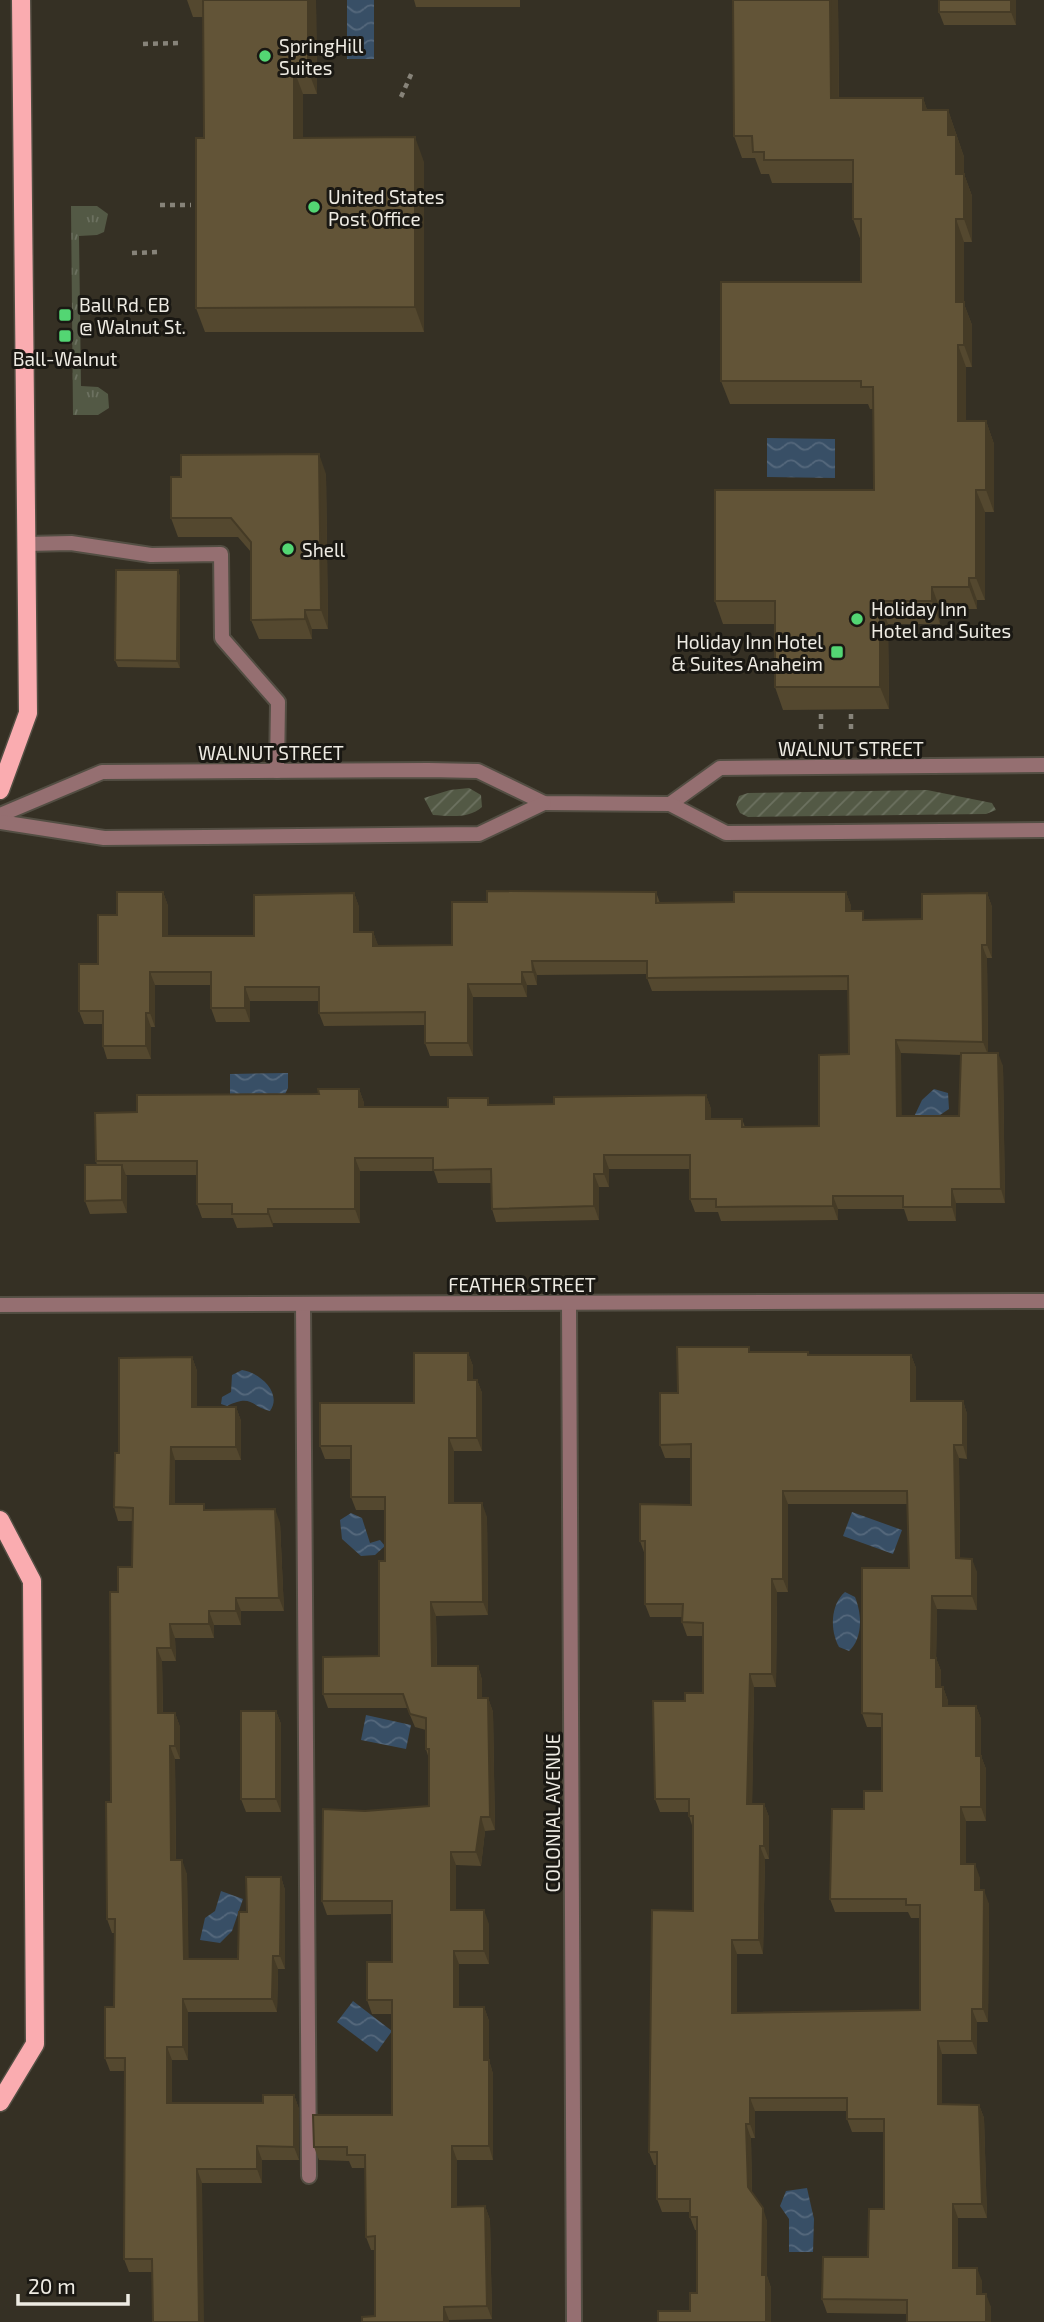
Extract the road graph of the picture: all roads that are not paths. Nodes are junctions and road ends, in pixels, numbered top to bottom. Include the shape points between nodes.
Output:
1 (21, 0) edge
2 (26, 544) junction
3 (1044, 765) edge
4 (278, 771) junction
5 (0, 790) edge
6 (544, 803) junction
7 (670, 804) junction
8 (0, 815) edge
9 (0, 821) edge
10 (1044, 830) edge
11 (1044, 1301) edge
12 (569, 1303) junction
13 (303, 1304) junction
14 (0, 1305) edge
15 (0, 1520) edge
16 (0, 2102) edge
17 (309, 2176) dead end
18 (573, 2322) edge

1 - 2 main road
2 - 4 street via 71,542 152,555 220,554 222,638 278,702
2 - 5 main road via 28,713
3 - 7 street, WALNUT STREET via 720,768
4 - 6 street, WALNUT STREET via 478,771
4 - 8 street, WALNUT STREET via 102,772
6 - 7 street, WALNUT STREET
6 - 9 street, WALNUT STREET via 479,834 104,838
7 - 10 street, WALNUT STREET via 726,833
11 - 12 street, FEATHER STREET
12 - 13 street, FEATHER STREET
12 - 18 street, COLONIAL AVENUE
13 - 14 street, FEATHER STREET
13 - 17 street
15 - 16 main road via 32,1581 35,2044

